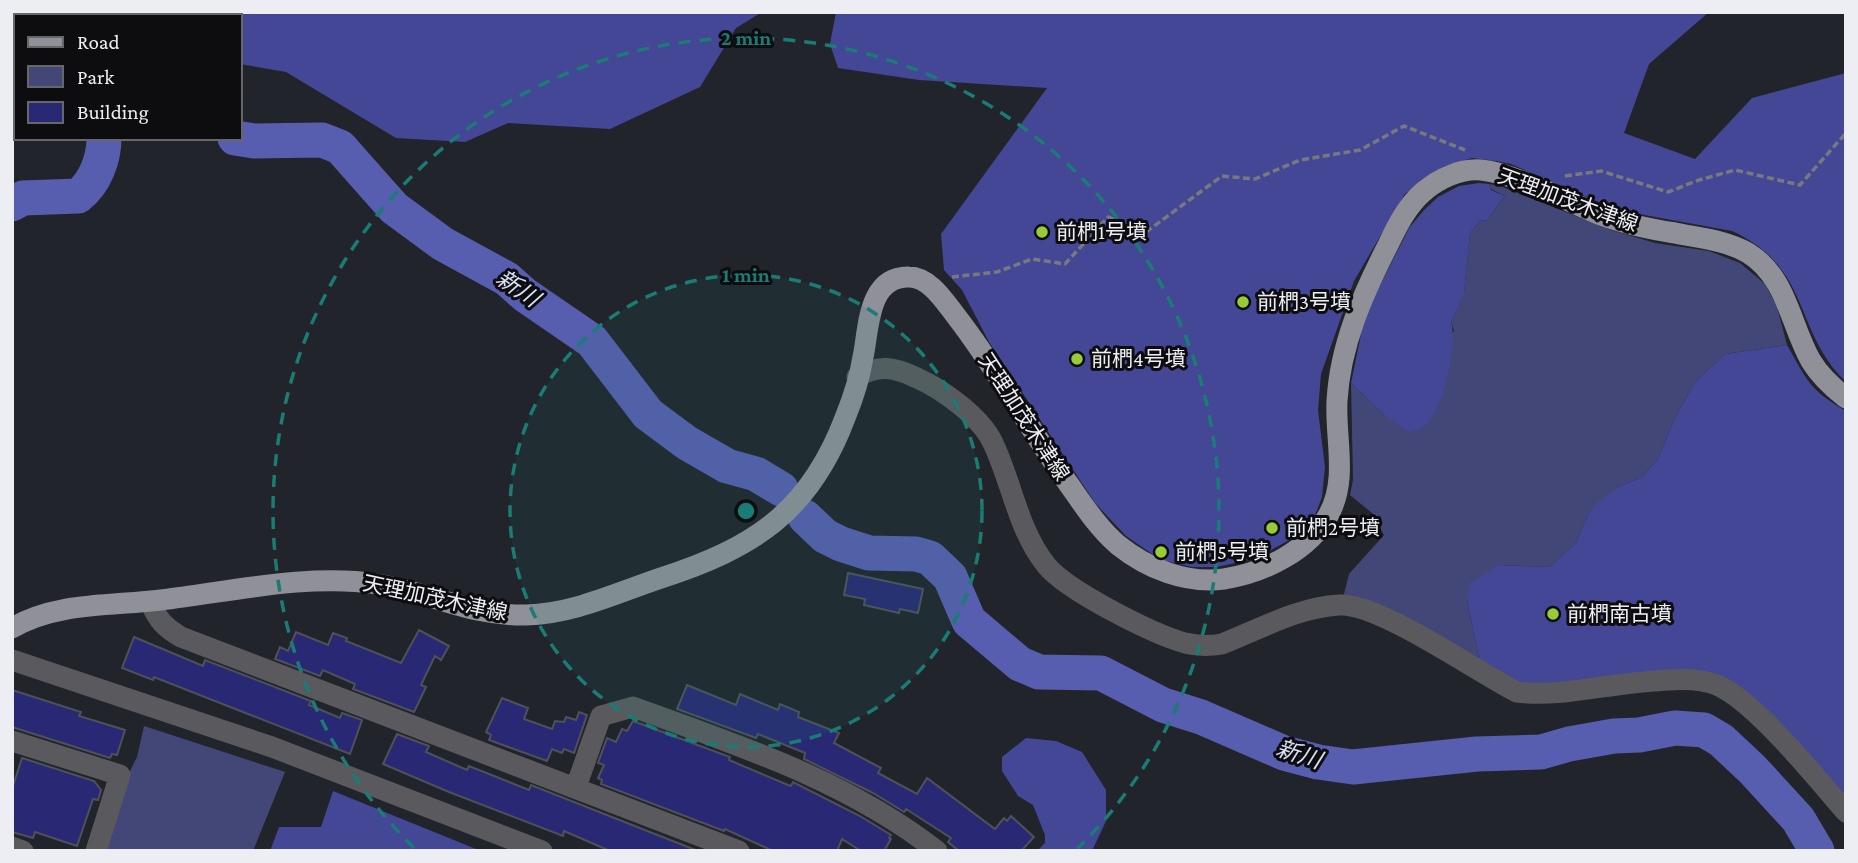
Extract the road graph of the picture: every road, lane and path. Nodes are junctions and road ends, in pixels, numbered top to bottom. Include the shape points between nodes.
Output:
1 (1846, 133) edge
2 (1468, 152) dead end
3 (1561, 176) dead end
4 (937, 292) junction
5 (857, 377) junction
6 (1846, 398) edge
7 (150, 602) junction
8 (12, 628) edge
9 (12, 660) edge
10 (12, 741) edge
11 (576, 787) junction
12 (1846, 812) edge
13 (12, 847) edge
14 (23, 851) edge
15 (96, 851) edge
16 (542, 851) edge
17 (740, 851) edge
18 (937, 851) edge

1 - 3 path via 1800,185 1735,170 1668,192 1601,171
2 - 4 path via 1404,126 1360,150 1300,160 1255,179 1222,176 1146,232 1108,218 1065,264 1032,259 997,272 953,276
4 - 5 main road, 天理加茂木津線 via 910,276 889,282 871,307
4 - 6 main road, 天理加茂木津線 via 1099,525 1149,565 1182,578 1228,579 1252,572 1315,536 1336,496 1336,404 1342,360 1363,296 1411,204 1440,180 1462,172 1485,170 1640,228 1735,246 1751,255 1785,294 1812,363
5 - 7 main road, 天理加茂木津線 via 846,417 829,452 805,492 779,519 736,549 597,601 551,613 508,615 340,579
5 - 12 street via 883,366 939,388 992,440 1022,521 1046,565 1089,598 1157,631 1186,643 1210,646 1309,609 1342,605 1382,616 1517,692 1540,695 1688,679 1717,685 1751,709
7 - 8 main road, 天理加茂木津線 via 32,616
7 - 11 street via 158,621 181,637
9 - 16 street via 272,747
10 - 15 street via 120,775
11 - 17 street
11 - 18 street via 601,716 633,707 839,788 888,814
13 - 14 street

